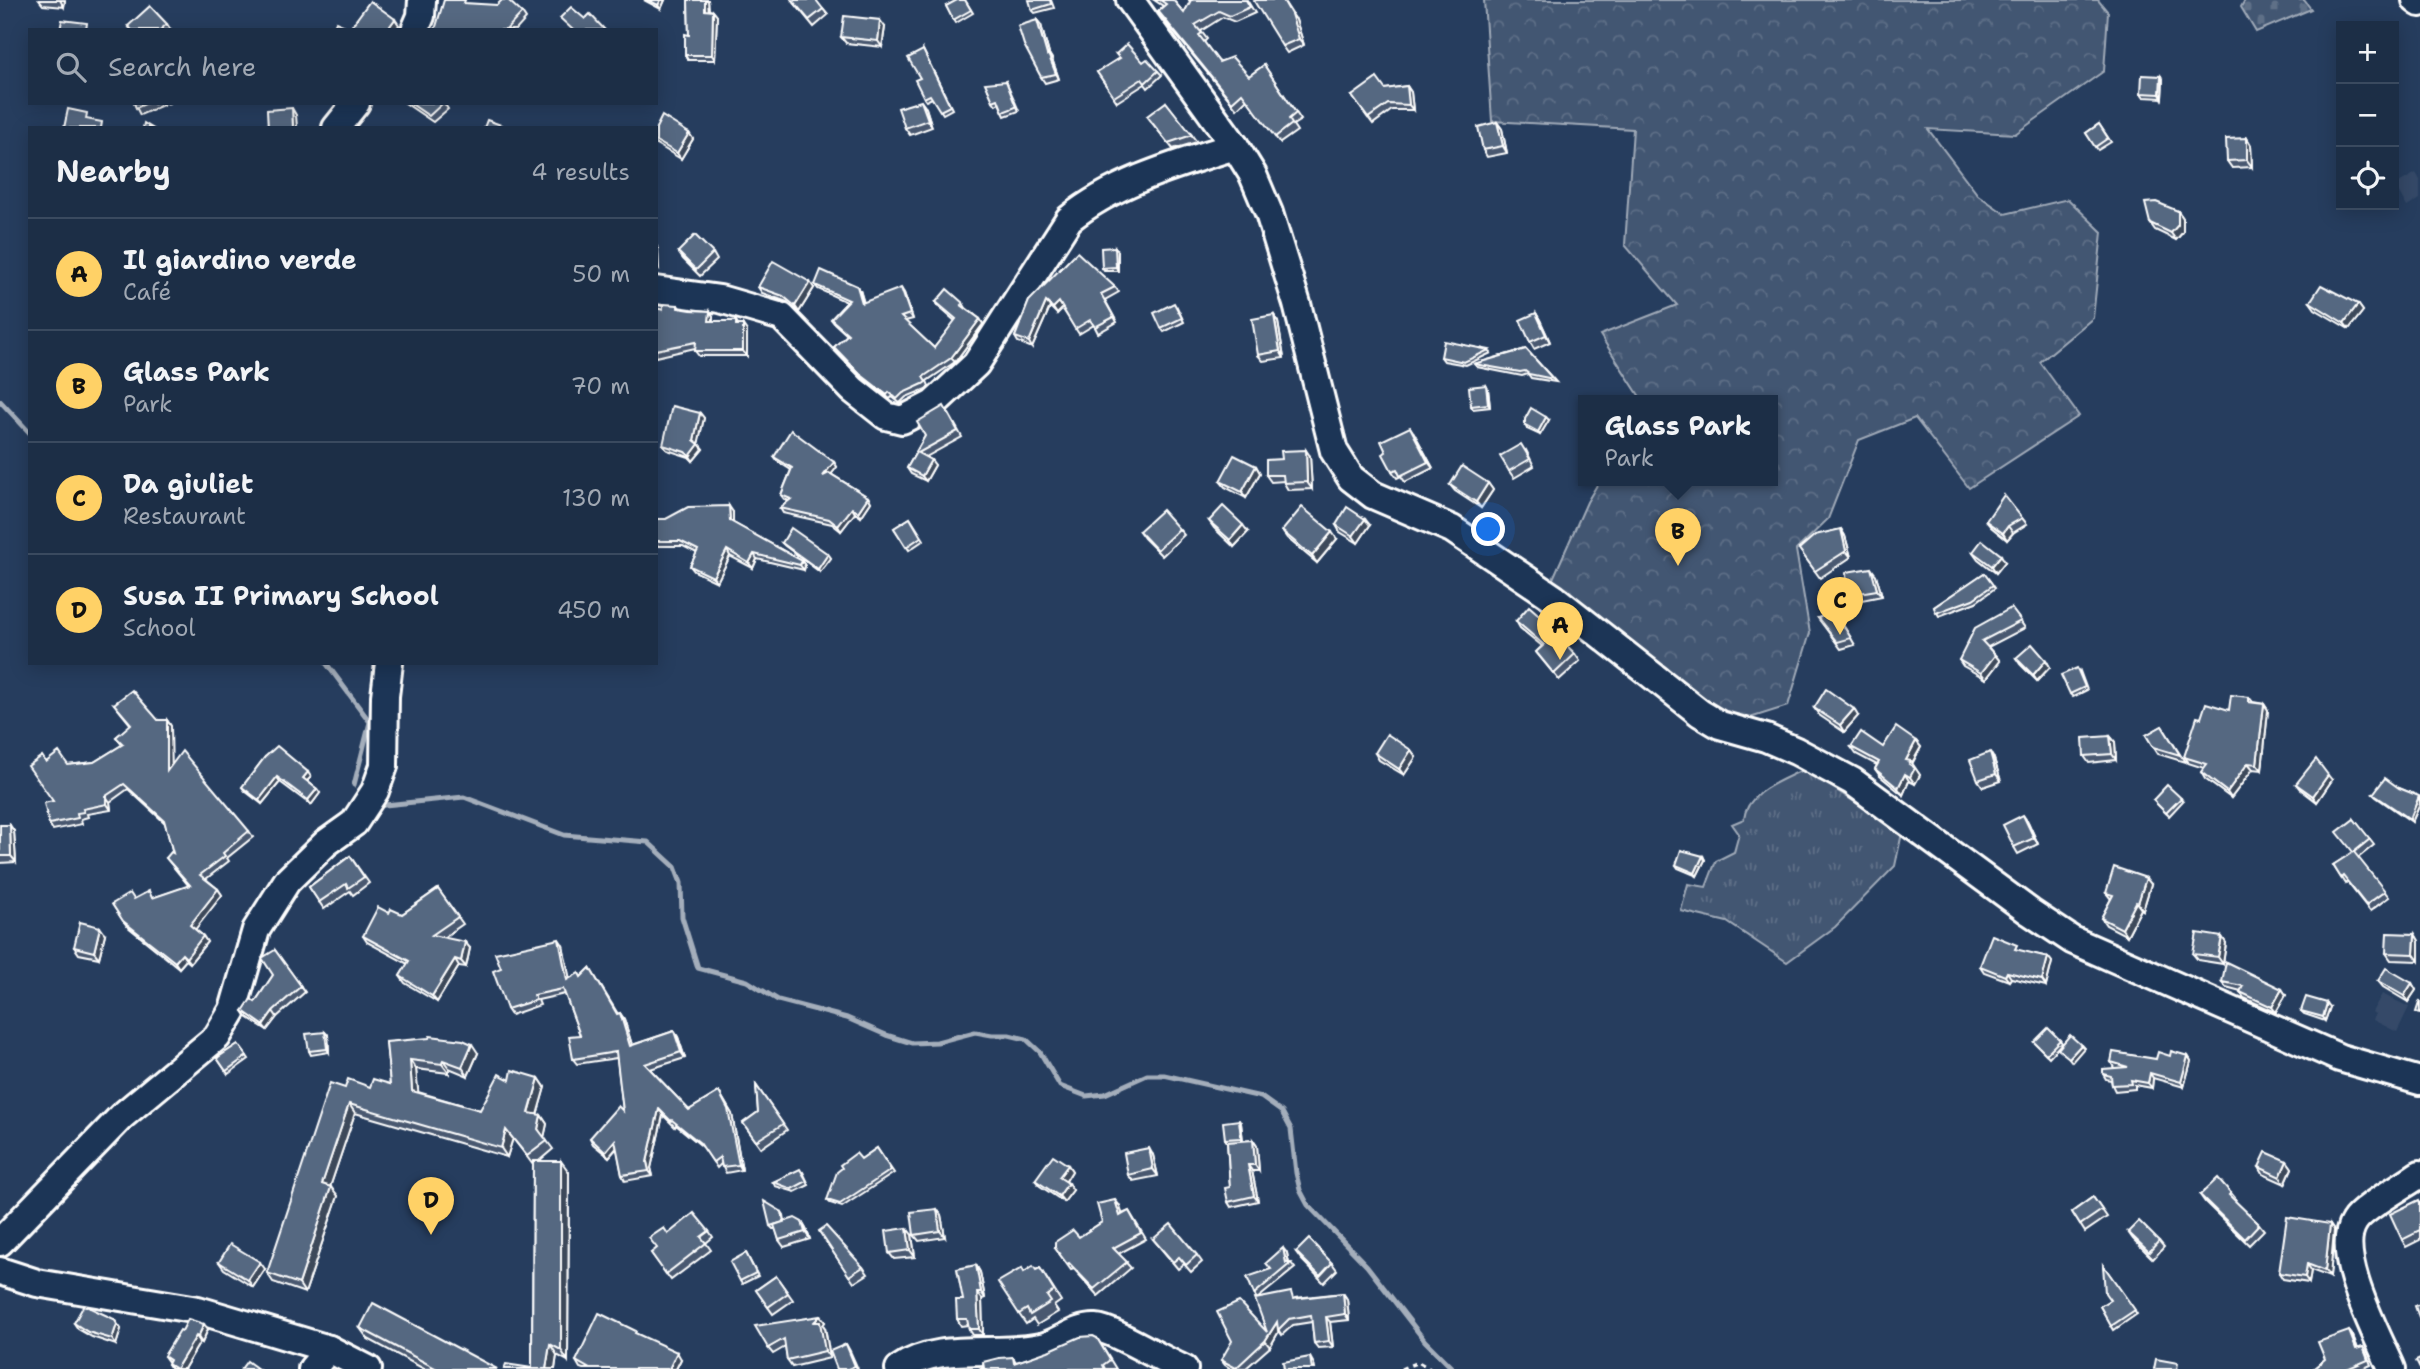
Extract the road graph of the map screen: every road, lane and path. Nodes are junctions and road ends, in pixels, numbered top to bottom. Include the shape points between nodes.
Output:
1 (422, 0) edge
2 (1130, 0) edge
3 (416, 28) edge
4 (354, 105) edge
5 (338, 126) edge
6 (1235, 146) junction
7 (658, 290) edge
8 (389, 665) edge
9 (2420, 1081) edge
10 (2420, 1174) edge
11 (0, 1242) edge
12 (0, 1271) edge
13 (321, 1359) edge
14 (368, 1369) edge
15 (900, 1369) edge
16 (1184, 1369) edge
17 (1401, 1369) edge
18 (1430, 1369) edge
19 (2392, 1369) edge

1 - 3 street
2 - 6 street
4 - 5 street
6 - 7 street via 1116,189 1069,219 976,363 933,404 902,420 886,416 853,390 782,317 720,299
6 - 9 street via 1269,213 1334,451 1351,478 1373,495 1463,537 1554,598 1700,713 1720,725 1796,751 1852,780 2072,940 2340,1058
8 - 11 street via 384,766 375,792 354,823 287,881 274,901 256,930 233,1010 217,1037 122,1116
10 - 19 street via 2358,1216 2348,1233 2355,1280
12 - 13 street via 37,1283 198,1310
13 - 14 street
15 - 16 street via 939,1353 1044,1347 1082,1329 1099,1328
17 - 18 path via 1418,1362

